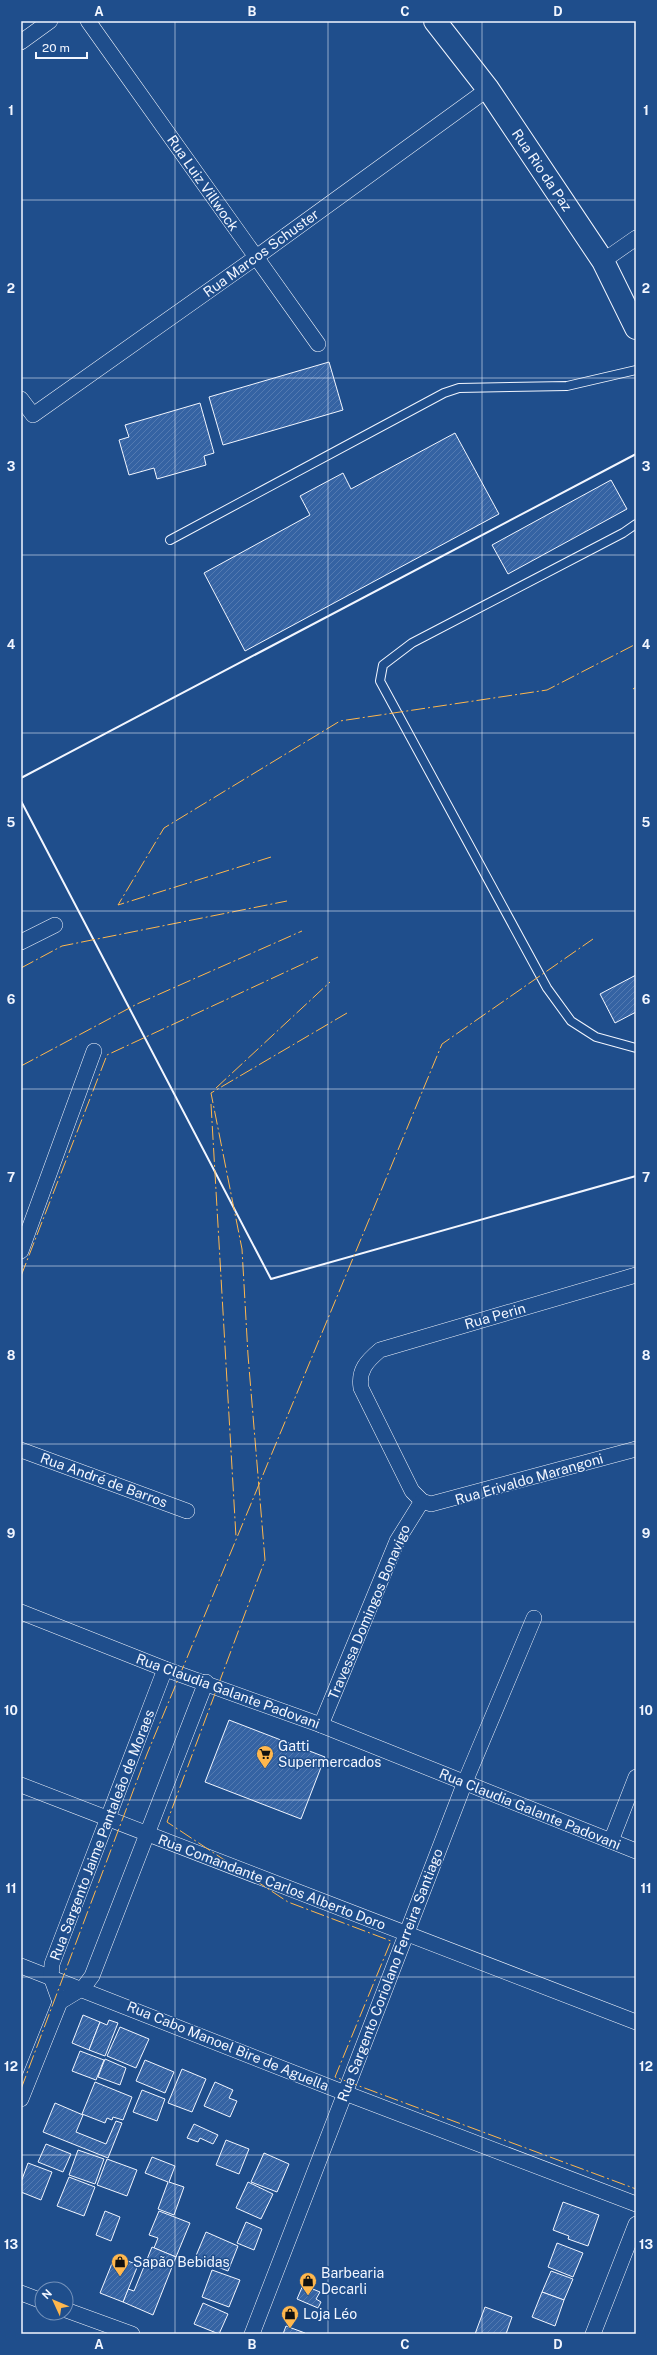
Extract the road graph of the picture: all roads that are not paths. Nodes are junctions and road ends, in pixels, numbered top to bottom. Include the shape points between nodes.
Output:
1 (50, 21) edge
2 (88, 21) edge
3 (435, 21) edge
4 (21, 42) edge
5 (488, 88) junction
6 (636, 238) edge
7 (255, 258) junction
8 (604, 261) junction
9 (636, 328) edge
10 (318, 344) dead end
11 (636, 370) edge
12 (21, 399) edge
13 (636, 524) edge
14 (170, 540) dead end
15 (55, 925) dead end
16 (21, 942) edge
17 (636, 1048) edge
18 (94, 1051) dead end
19 (21, 1252) edge
20 (636, 1275) edge
21 (636, 1449) edge
22 (21, 1450) edge
23 (422, 1501) junction
24 (187, 1511) dead end
25 (21, 1612) edge
26 (534, 1618) dead end
27 (165, 1669) junction
28 (206, 1682) junction
29 (321, 1725) junction
30 (636, 1777) edge
31 (465, 1782) junction
32 (21, 1785) edge
33 (108, 1819) junction
34 (146, 1834) junction
35 (612, 1841) junction
36 (636, 1851) edge
37 (406, 1934) junction
38 (21, 1966) edge
39 (51, 1977) junction
40 (83, 1988) junction
41 (60, 2002) junction
42 (636, 2022) edge
43 (345, 2093) junction
44 (21, 2099) edge
45 (636, 2204) edge
46 (636, 2224) edge
47 (21, 2293) edge
48 (34, 2298) edge
49 (74, 2313) edge
50 (132, 2334) edge
51 (252, 2334) edge
52 (593, 2334) edge

1 - 4 street
2 - 7 street, Rua Luiz Villwock
3 - 5 main road, Rua Rio da Paz
5 - 7 street, Rua Marcos Schuster
5 - 8 main road, Rua Rio da Paz
6 - 8 street
7 - 10 street, Rua Luiz Villwock
7 - 12 street, Rua Marcos Schuster via 33,415
8 - 9 main road, Rua Rio da Paz
11 - 14 lane via 567,386 459,388 444,393
13 - 17 lane via 616,537 412,643 384,665 380,681 547,988 571,1021 596,1037
15 - 16 street
18 - 19 street
20 - 23 street, Rua Perin via 380,1350 368,1359 362,1370 361,1388 412,1491
21 - 23 street, Rua Erivaldo Marangoni via 440,1503
22 - 24 street, Rua André de Barros
23 - 29 street, Travessa Domingos Bonavigo via 397,1541
25 - 27 street, Rua Claudia Galante Padovani
26 - 31 street, Rua Sargento Coriolano Ferreira Santiago
27 - 28 street, Rua Claudia Galante Padovani
27 - 33 street, Rua Sargento Jaime Pantaleão de Moraes
28 - 29 street, Rua Claudia Galante Padovani
28 - 34 street
29 - 31 street, Rua Claudia Galante Padovani
30 - 35 street
31 - 35 street, Rua Claudia Galante Padovani
31 - 37 street, Rua Sargento Coriolano Ferreira Santiago
32 - 33 street, Rua Comandante Carlos Alberto Doro
33 - 34 street, Rua Comandante Carlos Alberto Doro
33 - 39 street, Rua Sargento Jaime Pantaleão de Moraes via 52,1964
34 - 37 street, Rua Comandante Carlos Alberto Doro
34 - 40 street via 92,1976
35 - 36 street, Rua Claudia Galante Padovani
37 - 42 street, Rua Comandante Carlos Alberto Doro
37 - 43 street, Rua Sargento Coriolano Ferreira Santiago
38 - 39 street, Rua Cabo Manoel Bire de Aguella
39 - 40 street, Rua Cabo Manoel Bire de Aguella
39 - 41 street, Rua Sargento Jaime Pantaleão de Moraes
40 - 41 street
40 - 43 street, Rua Cabo Manoel Bire de Aguella
41 - 44 street
43 - 45 street, Rua Cabo Manoel Bire de Aguella
43 - 51 street, Rua Sargento Coriolano Ferreira Santiago
46 - 52 street
47 - 48 street
49 - 50 street

